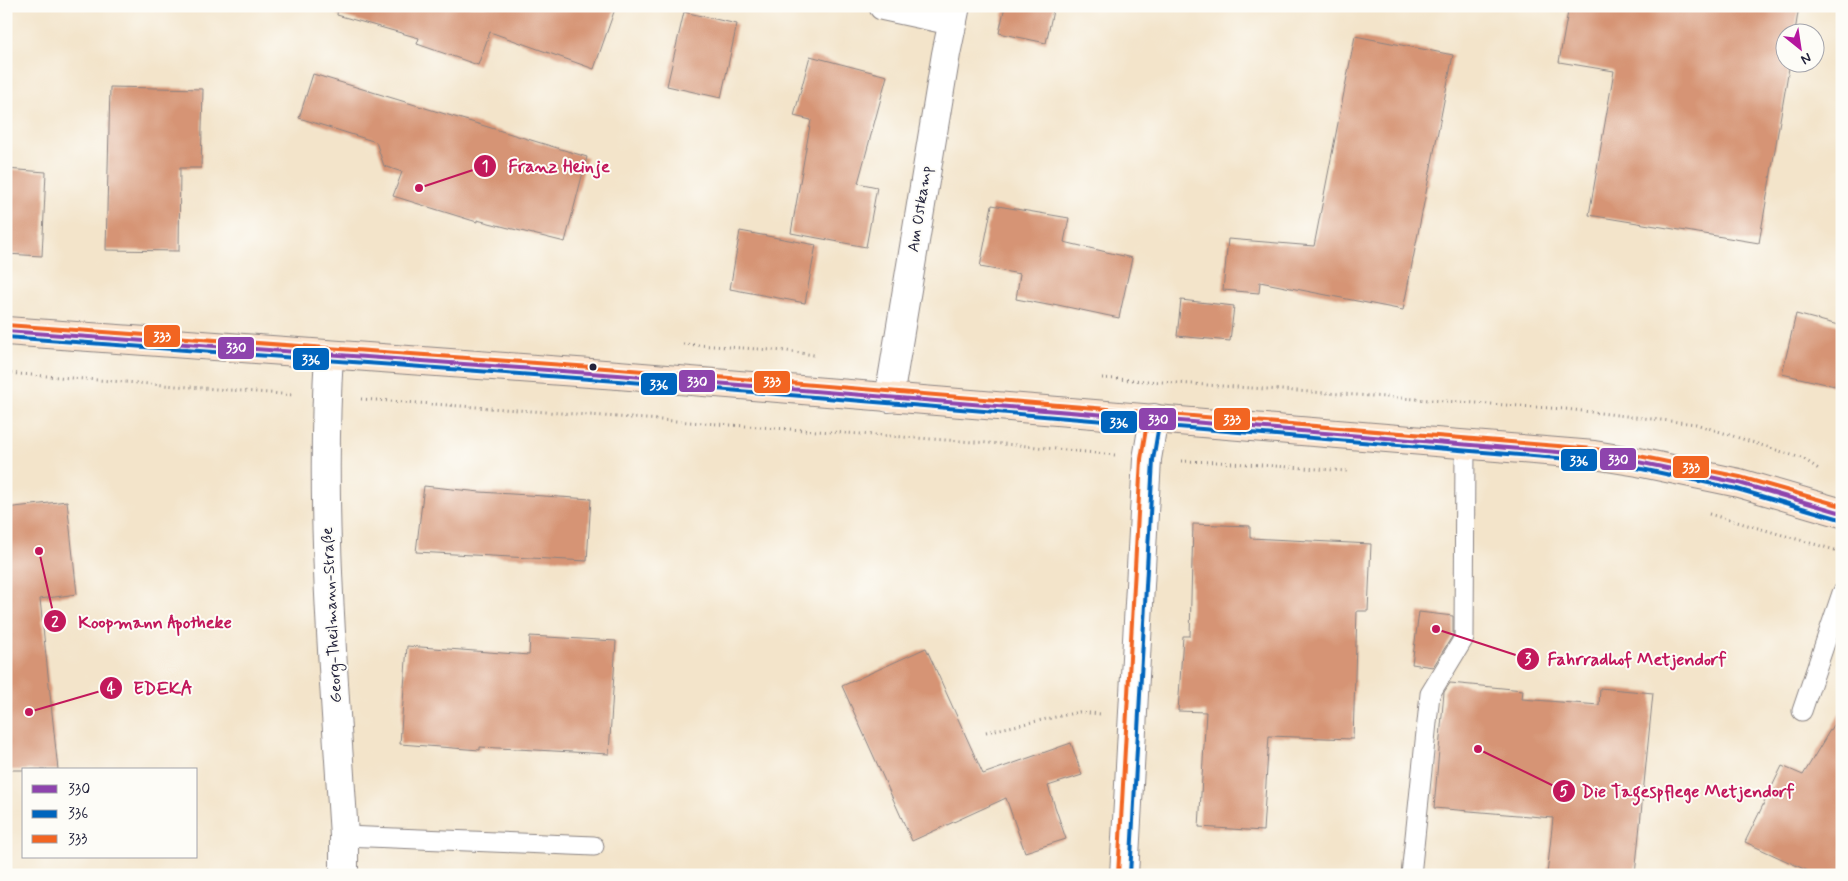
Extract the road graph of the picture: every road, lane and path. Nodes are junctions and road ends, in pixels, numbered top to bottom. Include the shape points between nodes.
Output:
1 (883, 6) edge
2 (954, 14) edge
3 (6, 331) edge
4 (329, 355) junction
5 (6, 373) edge
6 (326, 397) junction
7 (888, 398) junction
8 (1154, 418) junction
9 (1466, 445) junction
10 (1148, 459) junction
11 (1356, 472) dead end
12 (1702, 511) dead end
13 (1842, 513) edge
14 (1842, 552) edge
15 (1842, 593) edge
16 (1802, 711) dead end
17 (1132, 717) junction
18 (986, 732) dead end
19 (344, 836) junction
20 (594, 846) dead end
21 (344, 875) edge
22 (1124, 875) edge
23 (1411, 875) edge

1 - 2 street, Am Ostkamp
2 - 7 street, Am Ostkamp
3 - 4 main road
4 - 6 street, Georg-Theilmann-Straße
4 - 7 main road
5 - 6 path
6 - 10 path via 1007,444
6 - 19 street, Georg-Theilmann-Straße via 328,568
7 - 8 main road
8 - 9 main road
8 - 10 street
9 - 13 main road via 1594,455 1638,462 1739,483
9 - 23 lane via 1464,638 1430,694
10 - 11 path
10 - 17 street
12 - 14 path
15 - 16 lane
17 - 18 path via 1079,712
17 - 22 street
19 - 20 lane
19 - 21 street, Georg-Theilmann-Straße

